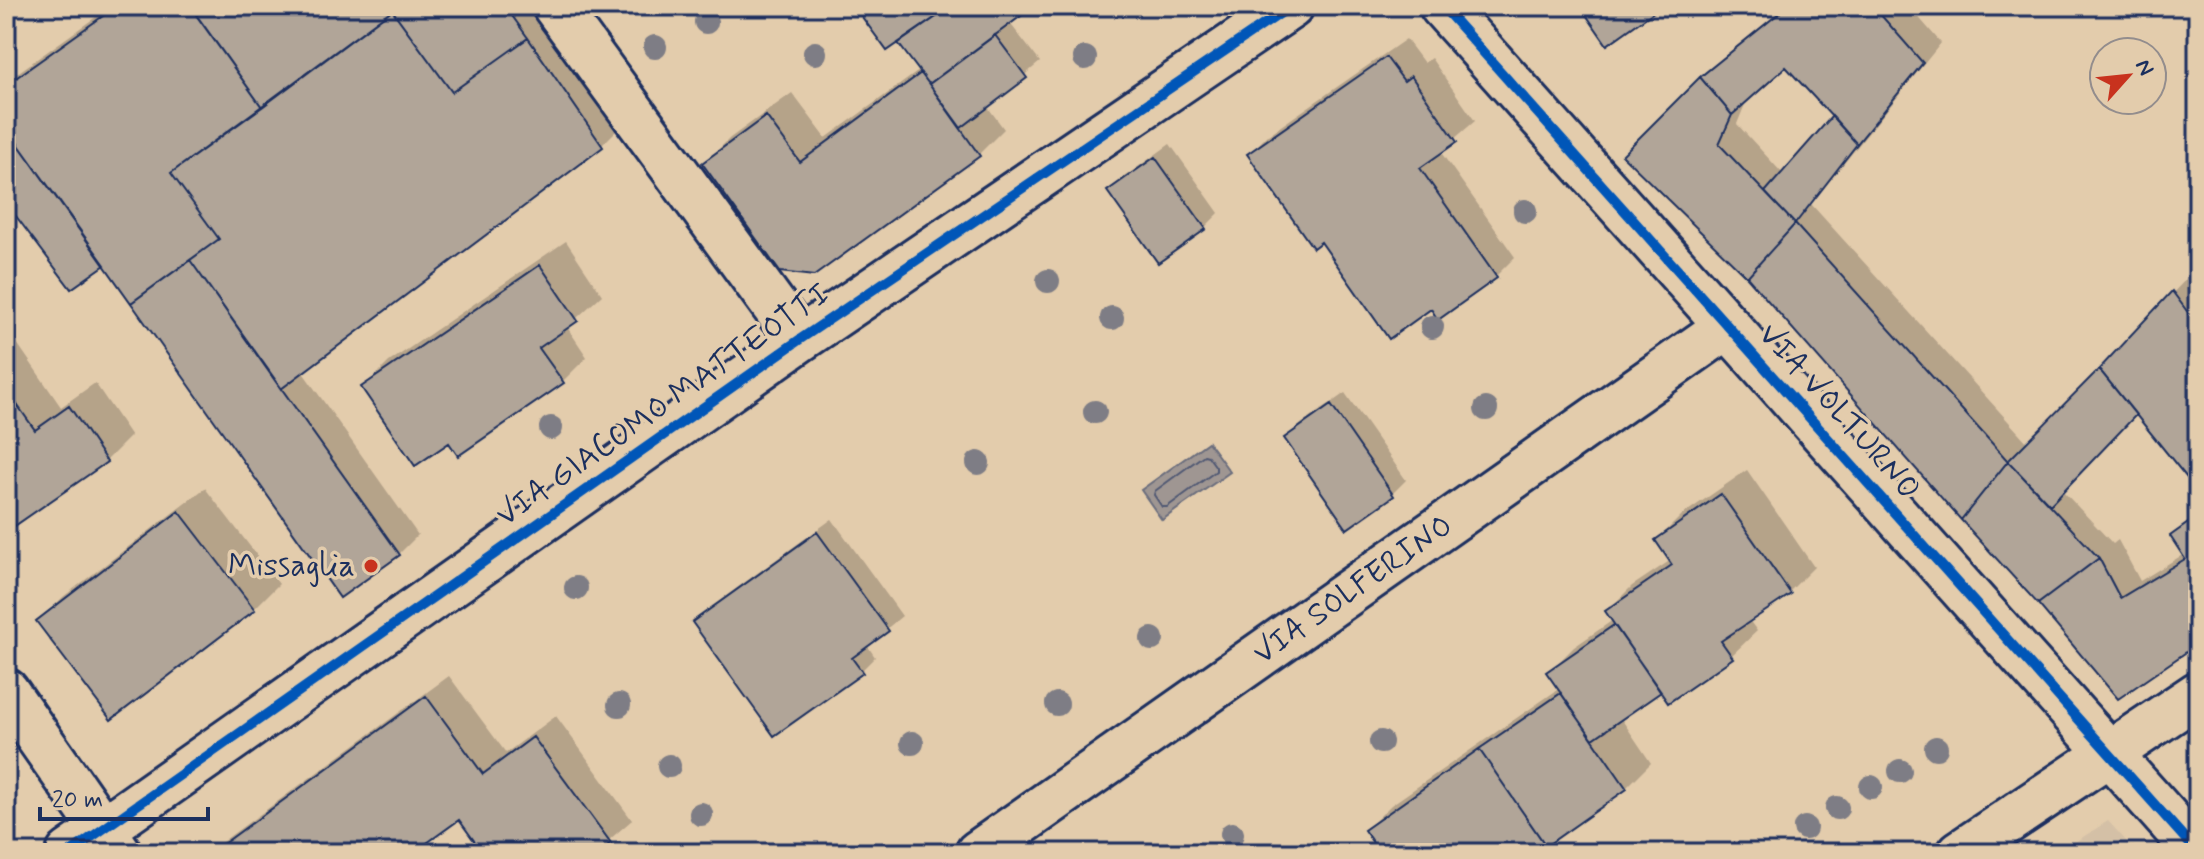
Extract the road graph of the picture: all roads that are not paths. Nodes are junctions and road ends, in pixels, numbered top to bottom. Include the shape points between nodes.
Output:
1 (555, 6) edge
2 (1291, 6) edge
3 (1442, 6) edge
4 (1728, 326) junction
5 (799, 340) junction
6 (6, 691) edge
7 (2198, 694) edge
8 (2109, 756) junction
9 (97, 845) edge
10 (978, 853) edge
11 (1960, 853) edge
12 (2198, 853) edge

1 - 5 street
2 - 5 street, VIA GIACOMO MATTEOTTI
3 - 4 street, VIA VOLTURNO
4 - 8 street, VIA VOLTURNO
4 - 10 street, VIA SOLFERINO
5 - 9 street, VIA GIACOMO MATTEOTTI
6 - 9 street
7 - 8 street
8 - 11 street
8 - 12 street, VIA VOLTURNO

